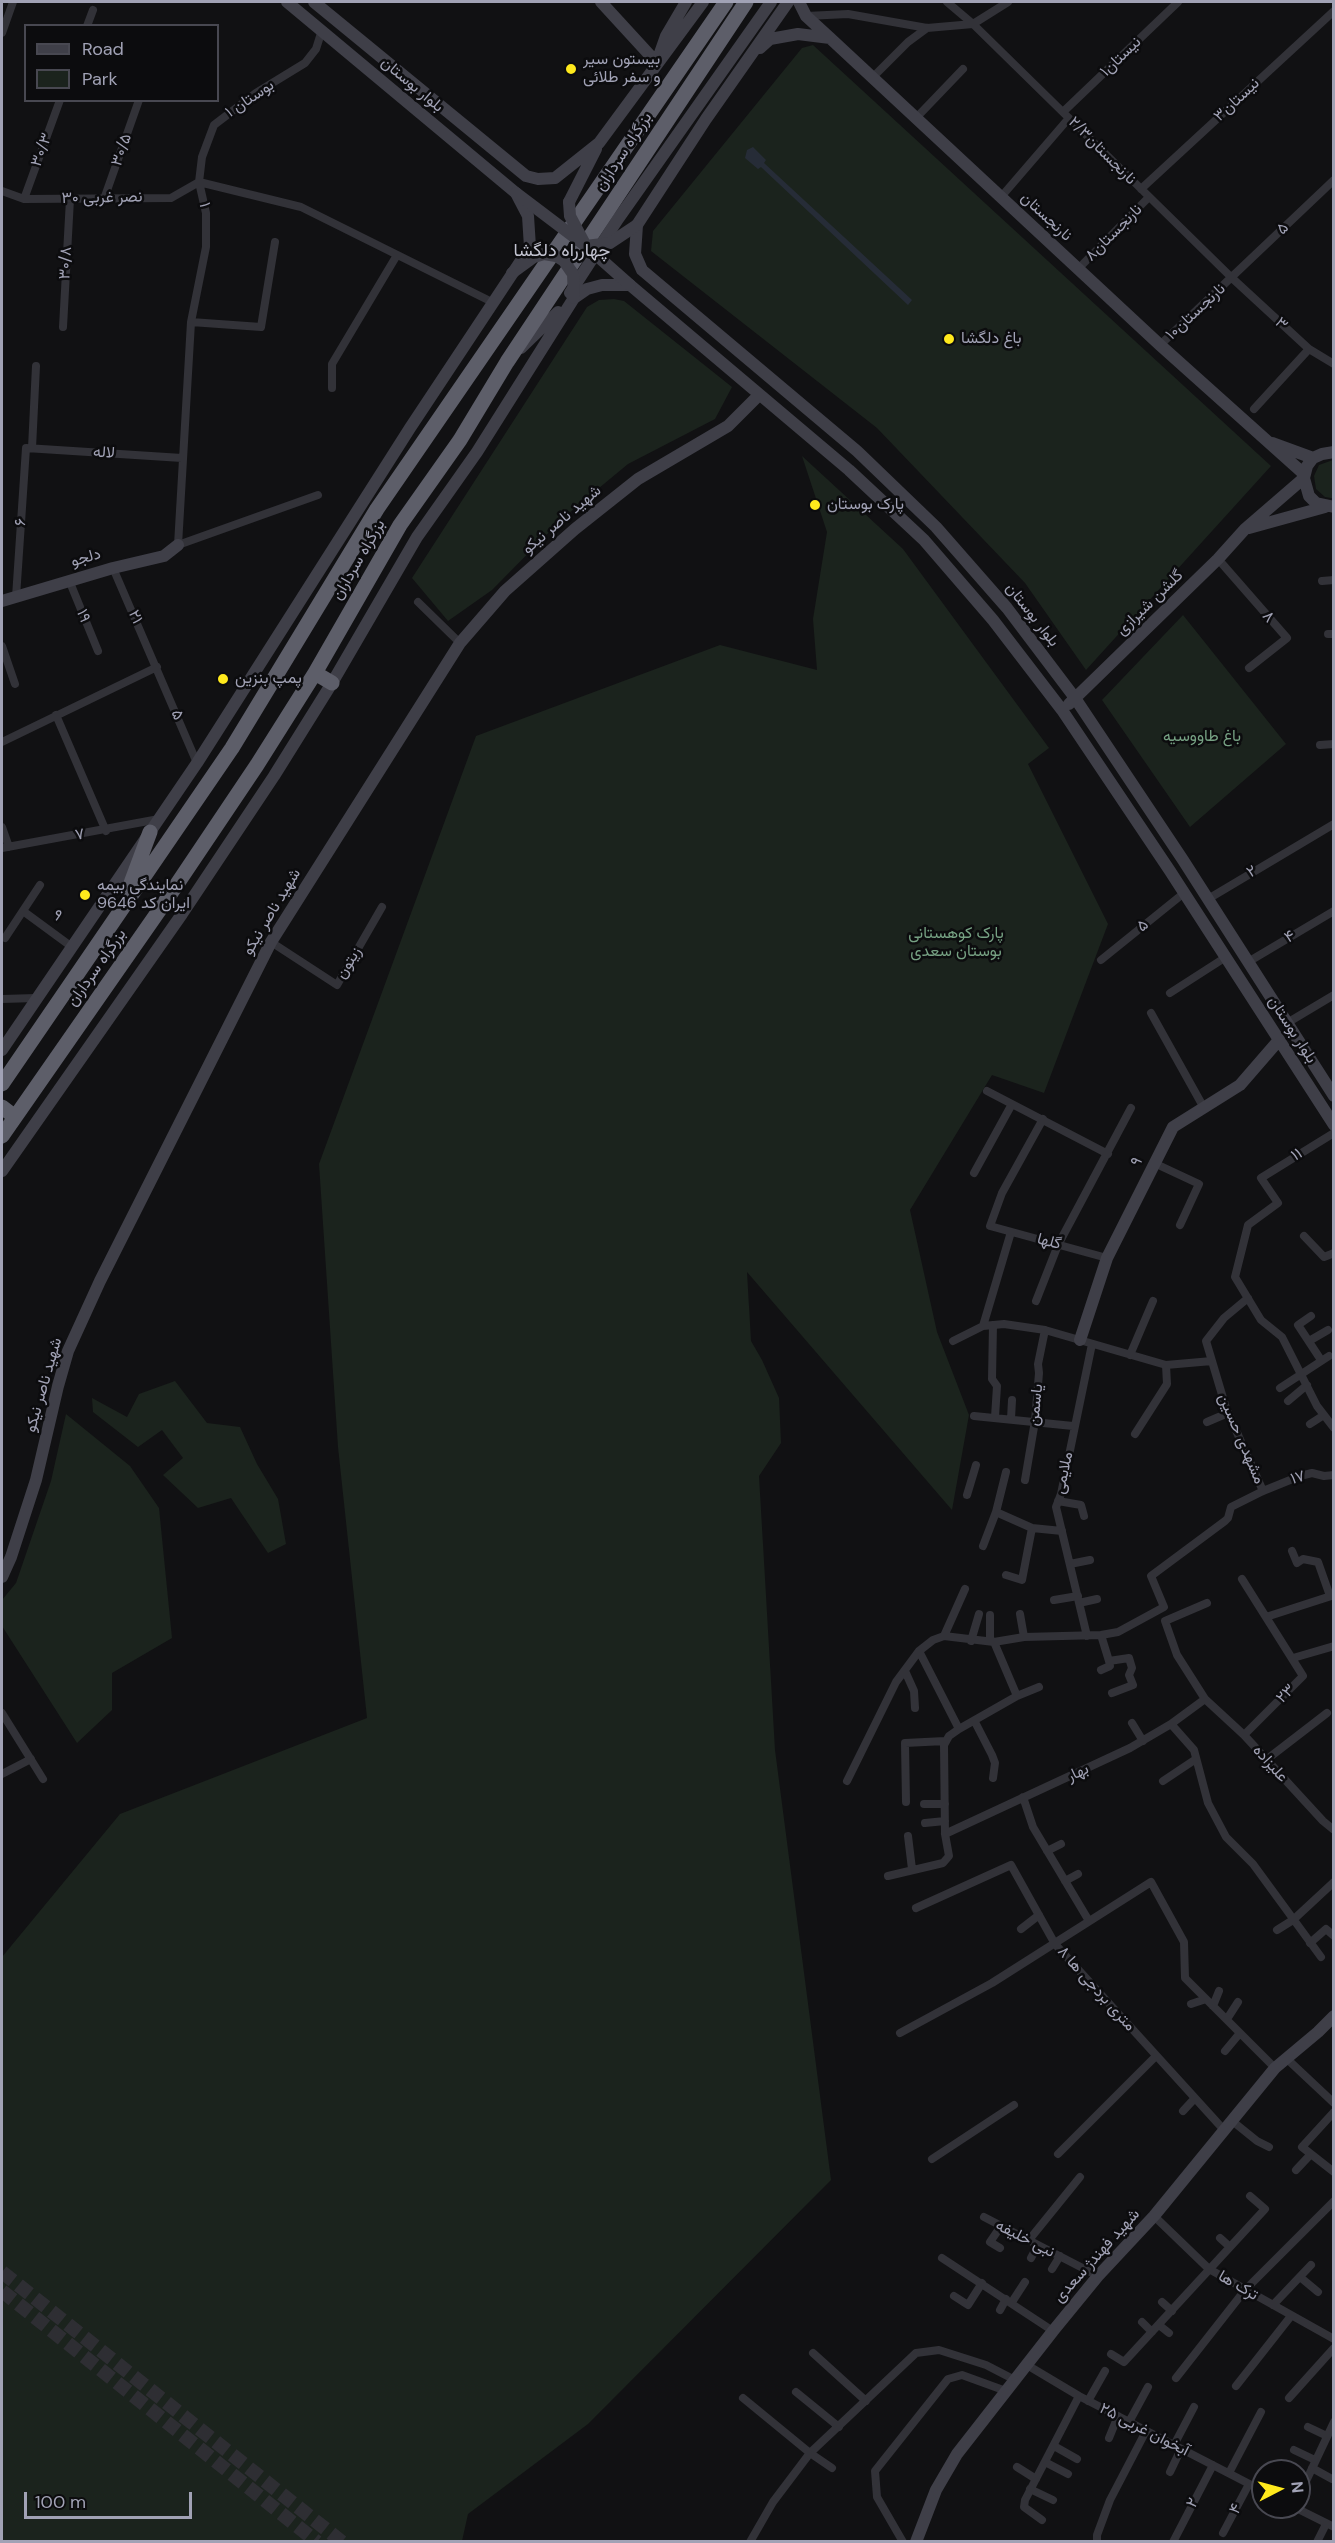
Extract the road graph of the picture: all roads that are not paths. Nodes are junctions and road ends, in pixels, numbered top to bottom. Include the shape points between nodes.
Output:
1 (13, 2) edge
2 (287, 2) edge
3 (314, 2) edge
4 (601, 2) edge
5 (686, 2) edge
6 (703, 2) edge
7 (726, 2) edge
8 (746, 2) edge
9 (771, 2) edge
10 (788, 2) edge
11 (799, 2) edge
12 (947, 2) edge
13 (1008, 2) edge
14 (1178, 2) edge
15 (93, 10) dead end
16 (1334, 11) edge
17 (806, 16) junction
18 (88, 24) edge
19 (973, 24) junction
20 (927, 28) junction
21 (322, 30) junction
22 (2, 33) edge
23 (830, 39) junction
24 (753, 54) junction
25 (657, 63) junction
26 (963, 69) dead end
27 (872, 78) junction
28 (59, 102) edge
29 (138, 102) edge
30 (1066, 115) junction
31 (916, 118) junction
32 (600, 143) junction
33 (1334, 180) edge
34 (199, 182) junction
35 (1142, 189) junction
36 (2, 191) edge
37 (516, 193) junction
38 (1000, 197) junction
39 (1149, 197) junction
40 (24, 199) junction
41 (69, 199) junction
42 (104, 199) junction
43 (637, 225) junction
44 (275, 242) dead end
45 (585, 246) junction
46 (397, 255) junction
47 (1078, 269) junction
48 (512, 273) junction
49 (1232, 278) junction
50 (630, 285) junction
51 (574, 298) junction
52 (492, 302) junction
53 (191, 322) junction
54 (63, 327) dead end
55 (1160, 345) junction
56 (1309, 349) junction
57 (507, 362) junction
58 (1334, 364) edge
59 (36, 366) dead end
60 (332, 388) dead end
61 (759, 395) junction
62 (1254, 409) dead end
63 (1265, 441) junction
64 (29, 448) junction
65 (1333, 451) edge
66 (182, 458) junction
67 (1314, 458) junction
68 (1304, 476) junction
69 (318, 495) dead end
70 (1330, 508) edge
71 (936, 527) junction
72 (1245, 529) junction
73 (924, 540) junction
74 (178, 545) junction
75 (1218, 559) junction
76 (113, 568) junction
77 (69, 580) junction
78 (1334, 580) edge
79 (1322, 581) dead end
80 (16, 597) junction
81 (2, 601) edge
82 (418, 602) dead end
83 (460, 643) junction
84 (2, 646) edge
85 (98, 651) dead end
86 (157, 667) junction
87 (1249, 668) dead end
88 (315, 673) junction
89 (332, 683) junction
90 (15, 684) dead end
91 (1075, 698) junction
92 (1062, 710) junction
93 (56, 715) junction
94 (2, 742) edge
95 (1334, 744) edge
96 (1320, 745) dead end
97 (197, 763) junction
98 (159, 819) junction
99 (1334, 824) edge
100 (2, 827) edge
101 (105, 831) junction
102 (150, 832) junction
103 (5, 848) edge
104 (1183, 860) junction
105 (1170, 871) junction
106 (40, 885) dead end
107 (1184, 893) junction
108 (1208, 899) junction
109 (124, 904) junction
110 (382, 907) dead end
111 (22, 911) junction
112 (1333, 912) edge
113 (5, 938) dead end
114 (271, 942) junction
115 (72, 947) junction
116 (1226, 957) junction
117 (1101, 960) dead end
118 (1248, 962) junction
119 (1170, 993) dead end
120 (1334, 994) edge
121 (36, 998) junction
122 (2, 999) edge
123 (1151, 1013) dead end
124 (1287, 1023) junction
125 (1279, 1040) junction
126 (2, 1050) edge
127 (1329, 1079) edge
128 (2, 1084) edge
129 (987, 1091) dead end
130 (1334, 1096) edge
131 (1012, 1104) junction
132 (2, 1107) edge
133 (1131, 1108) dead end
134 (1204, 1108) junction
135 (15, 1117) junction
136 (1043, 1119) junction
137 (1334, 1125) edge
138 (1334, 1132) edge
139 (2, 1136) edge
140 (1108, 1154) junction
141 (1154, 1163) junction
142 (2, 1171) edge
143 (974, 1173) dead end
144 (1180, 1225) dead end
145 (1011, 1232) junction
146 (1304, 1236) dead end
147 (1058, 1245) junction
148 (1334, 1253) edge
149 (1107, 1258) junction
150 (1248, 1298) junction
151 (1036, 1301) dead end
152 (1153, 1301) dead end
153 (1311, 1316) dead end
154 (993, 1325) junction
155 (983, 1326) junction
156 (1046, 1330) junction
157 (1328, 1330) dead end
158 (953, 1341) dead end
159 (1309, 1341) junction
160 (1086, 1342) junction
161 (1130, 1355) junction
162 (1212, 1361) junction
163 (1166, 1365) junction
164 (1301, 1374) junction
165 (1307, 1385) junction
166 (1280, 1388) dead end
167 (1012, 1400) dead end
168 (1288, 1401) dead end
169 (1228, 1413) junction
170 (1323, 1415) junction
171 (974, 1416) dead end
172 (995, 1417) junction
173 (1011, 1419) junction
174 (1035, 1420) junction
175 (1207, 1422) dead end
176 (1310, 1424) dead end
177 (1073, 1426) junction
178 (1334, 1428) edge
179 (1135, 1434) dead end
180 (976, 1466) dead end
181 (1006, 1472) dead end
182 (1334, 1475) edge
183 (1025, 1480) dead end
184 (1263, 1491) junction
185 (967, 1495) dead end
186 (1058, 1501) junction
187 (996, 1512) junction
188 (1084, 1516) dead end
189 (1032, 1528) junction
190 (1062, 1531) junction
191 (983, 1546) dead end
192 (1292, 1551) dead end
193 (1090, 1560) dead end
194 (1070, 1564) junction
195 (1006, 1575) dead end
196 (2, 1577) edge
197 (1242, 1579) dead end
198 (965, 1589) dead end
199 (1332, 1596) edge
200 (1079, 1599) junction
201 (1097, 1599) dead end
202 (1054, 1600) dead end
203 (1207, 1603) dead end
204 (979, 1614) dead end
205 (1020, 1614) dead end
206 (990, 1616) dead end
207 (1266, 1617) junction
208 (1101, 1635) junction
209 (944, 1636) junction
210 (1087, 1636) junction
211 (1024, 1637) junction
212 (971, 1641) junction
213 (992, 1641) junction
214 (1334, 1646) edge
215 (919, 1651) junction
216 (1293, 1658) junction
217 (1109, 1660) junction
218 (1101, 1670) dead end
219 (905, 1671) junction
220 (1039, 1687) dead end
221 (1112, 1693) dead end
222 (1017, 1696) junction
223 (1205, 1699) junction
224 (915, 1708) dead end
225 (1328, 1713) dead end
226 (3, 1719) edge
227 (975, 1722) junction
228 (1132, 1723) dead end
229 (1171, 1724) junction
230 (959, 1729) junction
231 (1244, 1735) junction
232 (945, 1741) junction
233 (1143, 1741) junction
234 (31, 1759) junction
235 (1196, 1759) junction
236 (1266, 1760) junction
237 (2, 1774) edge
238 (993, 1778) dead end
239 (43, 1779) dead end
240 (847, 1781) dead end
241 (1163, 1781) dead end
242 (1023, 1797) junction
243 (906, 1802) dead end
244 (924, 1804) dead end
245 (945, 1804) junction
246 (945, 1821) junction
247 (925, 1823) dead end
248 (1332, 1827) edge
249 (945, 1834) junction
250 (908, 1836) dead end
251 (1061, 1844) dead end
252 (1047, 1851) junction
253 (912, 1869) junction
254 (1078, 1874) dead end
255 (888, 1876) dead end
256 (1065, 1881) junction
257 (1334, 1882) edge
258 (916, 1908) dead end
259 (1039, 1915) junction
260 (1293, 1920) junction
261 (1089, 1922) junction
262 (1021, 1929) dead end
263 (1277, 1930) dead end
264 (1334, 1936) edge
265 (1310, 1943) junction
266 (1055, 1944) junction
267 (1321, 1957) dead end
268 (1219, 1991) dead end
269 (1206, 1999) junction
270 (1239, 2002) dead end
271 (1191, 2004) dead end
272 (1213, 2006) junction
273 (1334, 2016) edge
274 (1227, 2019) junction
275 (900, 2033) dead end
276 (1240, 2033) junction
277 (1225, 2051) dead end
278 (1156, 2056) junction
279 (1286, 2058) junction
280 (1275, 2068) junction
281 (1195, 2098) junction
282 (1334, 2103) edge
283 (1014, 2104) dead end
284 (1183, 2111) dead end
285 (1334, 2112) edge
286 (1228, 2125) junction
287 (1269, 2147) dead end
288 (1058, 2154) dead end
289 (1311, 2154) junction
290 (932, 2159) dead end
291 (1296, 2170) dead end
292 (1334, 2172) edge
293 (1080, 2177) dead end
294 (1250, 2196) dead end
295 (1334, 2200) edge
296 (1154, 2216) junction
297 (984, 2217) dead end
298 (1001, 2226) junction
299 (1220, 2238) dead end
300 (1029, 2240) junction
301 (1038, 2245) junction
302 (1230, 2247) junction
303 (1000, 2248) dead end
304 (1060, 2256) junction
305 (942, 2258) dead end
306 (1031, 2258) dead end
307 (1311, 2265) dead end
308 (1052, 2269) dead end
309 (1209, 2269) junction
310 (1098, 2276) junction
311 (1300, 2277) junction
312 (1025, 2282) dead end
313 (982, 2283) junction
314 (1245, 2290) junction
315 (1318, 2292) dead end
316 (954, 2296) dead end
317 (1009, 2301) junction
318 (1162, 2302) dead end
319 (1273, 2305) junction
320 (1000, 2310) dead end
321 (1172, 2311) junction
322 (1291, 2316) junction
323 (1142, 2322) dead end
324 (1156, 2328) junction
325 (1053, 2331) junction
326 (1169, 2333) dead end
327 (1332, 2336) edge
328 (1334, 2348) edge
329 (813, 2353) dead end
330 (1111, 2355) dead end
331 (1027, 2365) junction
332 (1105, 2371) dead end
333 (1176, 2378) dead end
334 (1015, 2380) junction
335 (1236, 2386) dead end
336 (1148, 2388) dead end
337 (1006, 2391) junction
338 (796, 2392) dead end
339 (1079, 2396) junction
340 (743, 2398) dead end
341 (1289, 2398) dead end
342 (867, 2401) junction
343 (1088, 2401) junction
344 (1194, 2407) dead end
345 (1262, 2412) dead end
346 (1118, 2416) junction
347 (1129, 2422) junction
348 (1334, 2422) edge
349 (839, 2427) junction
350 (1308, 2427) dead end
351 (1146, 2431) junction
352 (1327, 2436) junction
353 (1108, 2438) dead end
354 (1054, 2446) junction
355 (1177, 2447) junction
356 (1294, 2450) dead end
357 (810, 2453) junction
358 (1077, 2459) dead end
359 (1045, 2463) junction
360 (1314, 2464) junction
361 (1213, 2465) junction
362 (1017, 2467) dead end
363 (832, 2468) dead end
364 (1311, 2470) edge
365 (1170, 2472) dead end
366 (1229, 2474) junction
367 (1068, 2475) dead end
368 (1036, 2479) junction
369 (1332, 2479) edge
370 (1249, 2484) joint
371 (1030, 2489) junction
372 (1053, 2500) dead end
373 (1311, 2516) edge
374 (1042, 2520) dead end
375 (1330, 2525) edge
376 (1223, 2533) dead end
377 (1097, 2538) edge
378 (755, 2540) edge
379 (903, 2541) edge
380 (916, 2541) edge
381 (1107, 2541) edge
382 (1173, 2541) edge
383 (1317, 2541) edge

1 - 22 street
2 - 21 main road, بلوار بوستان
3 - 32 main road, بلوار بوستان via 526,176 555,178
4 - 25 main road
5 - 25 main road via 666,36
6 - 25 main road
7 - 109 highway, بزرگراه سرداران via 384,499 232,748
8 - 57 highway, بزرگراه سرداران
9 - 57 main road via 555,316
10 - 24 main road
11 - 17 main road, نارنجستان
12 - 19 street, ۲/۳نارنجستان
13 - 19 street
14 - 30 street, ۱نیستان
15 - 18 street
16 - 35 street, ۳نیستان
17 - 20 street via 848,14
17 - 23 main road, نارنجستان
19 - 20 street
19 - 30 street, ۲/۳نارنجستان
20 - 27 street
21 - 34 street, بوستان ۱ via 316,49 305,63 214,125 202,157
21 - 37 main road, بلوار بوستان
23 - 24 main road via 798,34 770,39
23 - 27 main road, نارنجستان
24 - 43 main road via 705,119
25 - 32 main road
26 - 31 street
27 - 31 main road, نارنجستان
28 - 40 street, ۳۰/۳
29 - 42 street, ۳۰/۵
30 - 35 street, ۲/۳نارنجستان
30 - 38 street, ۱نیستان
31 - 38 main road, نارنجستان
32 - 45 main road, bridge via 568,202 570,216
33 - 49 street, ۵
34 - 42 street, نصر غربی ۳۰ via 171,198
34 - 46 street, ۱ via 301,207
34 - 53 street, ۱ via 206,213 206,247
35 - 39 street, ۲/۳نارنجستان
36 - 40 street, نصر غربی ۳۰
37 - 45 main road, بلوار بوستان, bridge
37 - 48 main road via 528,216 530,247
38 - 47 main road, نارنجستان
39 - 47 street, ۸نارنجستان
39 - 49 street, ۲/۳نارنجستان
40 - 41 street, نصر غربی ۳۰
41 - 42 street, نصر غربی ۳۰
41 - 54 street, ۳۰/۸
43 - 45 main road, bridge via 610,243
43 - 71 main road, بلوار بوستان via 635,254 642,270 857,451
44 - 53 street via 261,327
45 - 50 main road, بلوار بوستان, bridge
46 - 52 street, ۱
46 - 60 street via 332,364
47 - 55 main road, نارنجستان
48 - 51 main road, bridge via 534,257 556,256 573,274
48 - 52 main road
49 - 55 street, ۱۰نارنجستان
49 - 56 street, ۳
50 - 51 main road via 602,285
50 - 61 main road, بلوار بوستان
51 - 89 main road via 477,452 417,537
52 - 97 main road
53 - 66 street, ۱
55 - 63 main road, نارنجستان
56 - 58 street, ۳
56 - 62 street
57 - 88 highway, بزرگراه سرداران via 460,441 400,525
59 - 64 street, ۶
61 - 73 main road, بلوار بوستان
61 - 83 main road, شهید ناصر نیکو via 728,426 638,480 576,529 505,591
63 - 67 main road
63 - 68 main road, نارنجستان
64 - 66 street, لاله
64 - 80 street, ۶
65 - 67 main road
66 - 74 street, ۱
67 - 68 main road, گلشن شیرازی
68 - 70 main road, نارنجستان via 1309,496
68 - 72 main road, گلشن شیرازی
69 - 74 street
70 - 72 main road
71 - 73 main road
71 - 91 main road, بلوار بوستان via 1007,608
72 - 75 main road, گلشن شیرازی
73 - 92 main road, بلوار بوستان via 993,620
74 - 76 main road, دلجو via 164,556
75 - 87 street, ۸ via 1287,638
75 - 91 main road, گلشن شیرازی
76 - 77 main road, دلجو
76 - 86 street, ۲۱
77 - 80 main road, دلجو
77 - 85 street, ۱۹
78 - 79 street
80 - 81 main road, دلجو
82 - 83 street
83 - 114 main road, شهید ناصر نیکو
84 - 90 street
86 - 93 street
86 - 97 street, ۵
88 - 89 highway
88 - 135 highway, بزرگراه سرداران via 172,892
89 - 142 main road via 182,914
91 - 92 main road, گلشن شیرازی
91 - 104 main road, بلوار بوستان
92 - 105 main road, بلوار بوستان
93 - 94 street
93 - 101 street
95 - 96 street
97 - 98 main road
98 - 101 street, ۷
98 - 102 main road
99 - 108 street, ۲
100 - 103 street
101 - 103 street, ۷
102 - 109 highway
102 - 115 main road
104 - 105 main road
104 - 108 main road, بلوار بوستان
105 - 107 main road, بلوار بوستان
106 - 111 street
107 - 116 main road, بلوار بوستان
107 - 117 street, ۵
108 - 118 main road, بلوار بوستان
109 - 128 highway, بزرگراه سرداران
110 - 114 street, زیتون via 337,985
111 - 113 street
111 - 115 street, ۹
112 - 118 street, ۴
114 - 196 main road, شهید ناصر نیکو via 68,1351 36,1480
115 - 121 main road
116 - 119 street
116 - 125 main road, بلوار بوستان
118 - 124 main road, بلوار بوستان
120 - 124 street
121 - 122 street
121 - 126 main road
123 - 134 street
124 - 127 main road, بلوار بوستان
125 - 134 main road, ۹ via 1240,1085
125 - 137 main road, بلوار بوستان
127 - 130 main road, بلوار بوستان
129 - 131 street
131 - 136 street
131 - 143 street
132 - 135 highway
133 - 140 street
134 - 141 main road, ۹ via 1173,1127
135 - 139 highway, بزرگراه سرداران
136 - 140 street
136 - 145 street, گلها via 1002,1193 990,1226
138 - 150 street, ۱۱ via 1261,1178 1278,1203 1248,1225 1235,1277
140 - 147 street
141 - 144 street via 1199,1184
141 - 149 main road, ۹
145 - 147 street, گلها
145 - 155 street
146 - 148 street via 1324,1257
147 - 149 street, گلها
147 - 151 street
149 - 160 main road, ۹
150 - 162 street, مشهدی حسین via 1224,1317 1206,1341
150 - 164 street via 1261,1320 1282,1337
152 - 161 street
153 - 159 street via 1298,1325
154 - 155 street
154 - 156 street
154 - 172 street
155 - 158 street
156 - 160 street
156 - 174 street, یاسمن via 1038,1364
157 - 159 street
159 - 164 street via 1325,1358
160 - 161 street
160 - 177 street, ملایمی
161 - 163 street
162 - 163 street
162 - 169 street, مشهدی حسین
163 - 179 street via 1167,1384
164 - 165 street
164 - 166 street
165 - 168 street
165 - 170 street
167 - 173 street
169 - 175 street
169 - 184 street, مشهدی حسین
170 - 176 street
170 - 178 street
171 - 172 street
172 - 173 street
173 - 174 street
174 - 177 street
174 - 183 street, یاسمن
177 - 186 street, ملایمی
180 - 185 street
181 - 187 street
182 - 184 street, ۱۷ via 1306,1475
184 - 208 street, مشهدی حسین via 1231,1507 1225,1521 1150,1576 1164,1607 1118,1632
186 - 188 street via 1081,1505
186 - 190 street, ملایمی
187 - 189 street
187 - 191 street
189 - 190 street
189 - 195 street via 1022,1580
190 - 194 street, ملایمی
192 - 199 street via 1297,1563 1318,1562
193 - 194 street
194 - 200 street, ملایمی
197 - 207 street, ۲۳
198 - 209 street
199 - 207 street
200 - 201 street
200 - 202 street
200 - 210 street, ملایمی
203 - 223 street, علیزاده via 1165,1621 1177,1655
204 - 212 street
205 - 211 street
206 - 213 street
207 - 216 street, ۲۳
208 - 210 street
208 - 217 street
209 - 212 street
209 - 215 street
210 - 211 street
211 - 213 street
212 - 213 street
213 - 222 street
214 - 216 street
215 - 219 street
215 - 230 street
216 - 231 street, ۲۳ via 1303,1676
217 - 218 street via 1110,1666
217 - 221 street via 1129,1658 1132,1668 1132,1685
219 - 224 street via 914,1691
219 - 240 street
220 - 222 street
222 - 227 street
223 - 229 street, بهار
223 - 231 street, علیزاده
225 - 236 street
226 - 234 street
227 - 230 street
227 - 238 street via 992,1755
228 - 233 street
229 - 233 street, بهار
229 - 235 street via 1194,1750
230 - 232 street
231 - 236 street, علیزاده
232 - 243 street via 905,1743
232 - 245 street
233 - 242 street, بهار
234 - 237 street
234 - 239 street
235 - 241 street
235 - 260 street via 1208,1803 1226,1837 1253,1864
236 - 248 street, علیزاده
242 - 249 street, بهار
242 - 252 street via 1033,1827
244 - 245 street
245 - 246 street
246 - 247 street
246 - 249 street
249 - 253 street via 948,1859
250 - 253 street
251 - 252 street
252 - 256 street
253 - 255 street
254 - 256 street
256 - 261 street
257 - 260 street
258 - 259 street, ۸ متری بردجی ها via 1011,1865
259 - 262 street
259 - 266 street, ۸ متری بردجی ها
260 - 263 street
260 - 265 street
261 - 266 street
261 - 269 street via 1151,1882 1184,1942 1185,1978
264 - 265 street via 1326,1929
265 - 267 street
266 - 275 street
266 - 278 street, ۸ متری بردجی ها
268 - 272 street
269 - 271 street
269 - 272 street
270 - 274 street
272 - 274 street
273 - 279 main road, شهید فهندژ سعدی
274 - 276 street
276 - 277 street
276 - 280 street
278 - 281 street, ۸ متری بردجی ها
278 - 288 street
279 - 280 main road, شهید فهندژ سعدی
279 - 282 street
280 - 286 main road, شهید فهندژ سعدی
281 - 284 street
281 - 286 street, ۸ متری بردجی ها
283 - 290 street
285 - 289 street via 1302,2147
286 - 287 street, ۸ متری بردجی ها
286 - 296 main road, شهید فهندژ سعدی
289 - 291 street
289 - 292 street
293 - 300 street
294 - 302 street via 1265,2209
295 - 314 street
296 - 309 street, ترک ها
296 - 310 main road, شهید فهندژ سعدی
297 - 298 street, نبی خلیفه
298 - 300 street, نبی خلیفه
298 - 303 street via 990,2242
299 - 302 street
300 - 301 street, نبی خلیفه
301 - 304 street, نبی خلیفه
301 - 306 street
302 - 309 street
304 - 308 street
304 - 310 street, نبی خلیفه
305 - 313 street
307 - 311 street
309 - 314 street, ترک ها
309 - 321 street
310 - 325 main road, شهید فهندژ سعدی
311 - 315 street
311 - 319 street
312 - 317 street
313 - 316 street via 968,2305
313 - 317 street
314 - 319 street, ترک ها
314 - 333 street
317 - 320 street
317 - 325 street
318 - 321 street
319 - 322 street, ترک ها
321 - 324 street
322 - 327 street, ترک ها
322 - 335 street
323 - 324 street
324 - 326 street
324 - 330 street via 1124,2362
325 - 331 main road, شهید فهندژ سعدی
328 - 341 street
329 - 342 street
331 - 334 main road, شهید فهندژ سعدی
331 - 339 street, آبخوان غربی ۲۵
332 - 343 street
334 - 337 main road, شهید فهندژ سعدی
334 - 342 street via 986,2365 939,2350 916,2353
336 - 347 street
337 - 379 street via 962,2375 948,2379 875,2472 877,2497
337 - 380 main road, شهید فهندژ سعدی via 957,2454 936,2490
338 - 349 street
339 - 343 street, آبخوان غربی ۲۵
339 - 354 street
340 - 357 street
342 - 349 street
343 - 346 street, آبخوان غربی ۲۵
344 - 355 street
345 - 366 street
346 - 347 street, آبخوان غربی ۲۵
346 - 353 street
347 - 351 street, آبخوان غربی ۲۵
348 - 352 street
349 - 357 street
350 - 352 street
351 - 355 street, آبخوان غربی ۲۵
351 - 377 street via 1110,2500
352 - 360 street
354 - 358 street
354 - 359 street
355 - 361 street, آبخوان غربی ۲۵
355 - 365 street
356 - 360 street
357 - 363 street
357 - 378 street via 773,2502
359 - 367 street
359 - 368 street
360 - 364 street
360 - 369 street
361 - 366 street, آبخوان غربی ۲۵
361 - 382 street, ۲
362 - 368 street
366 - 370 street, آبخوان غربی ۲۵
368 - 371 street
370 - 376 street, ۴
371 - 372 street
371 - 374 street via 1024,2507
373 - 375 street
375 - 383 street
377 - 381 street

